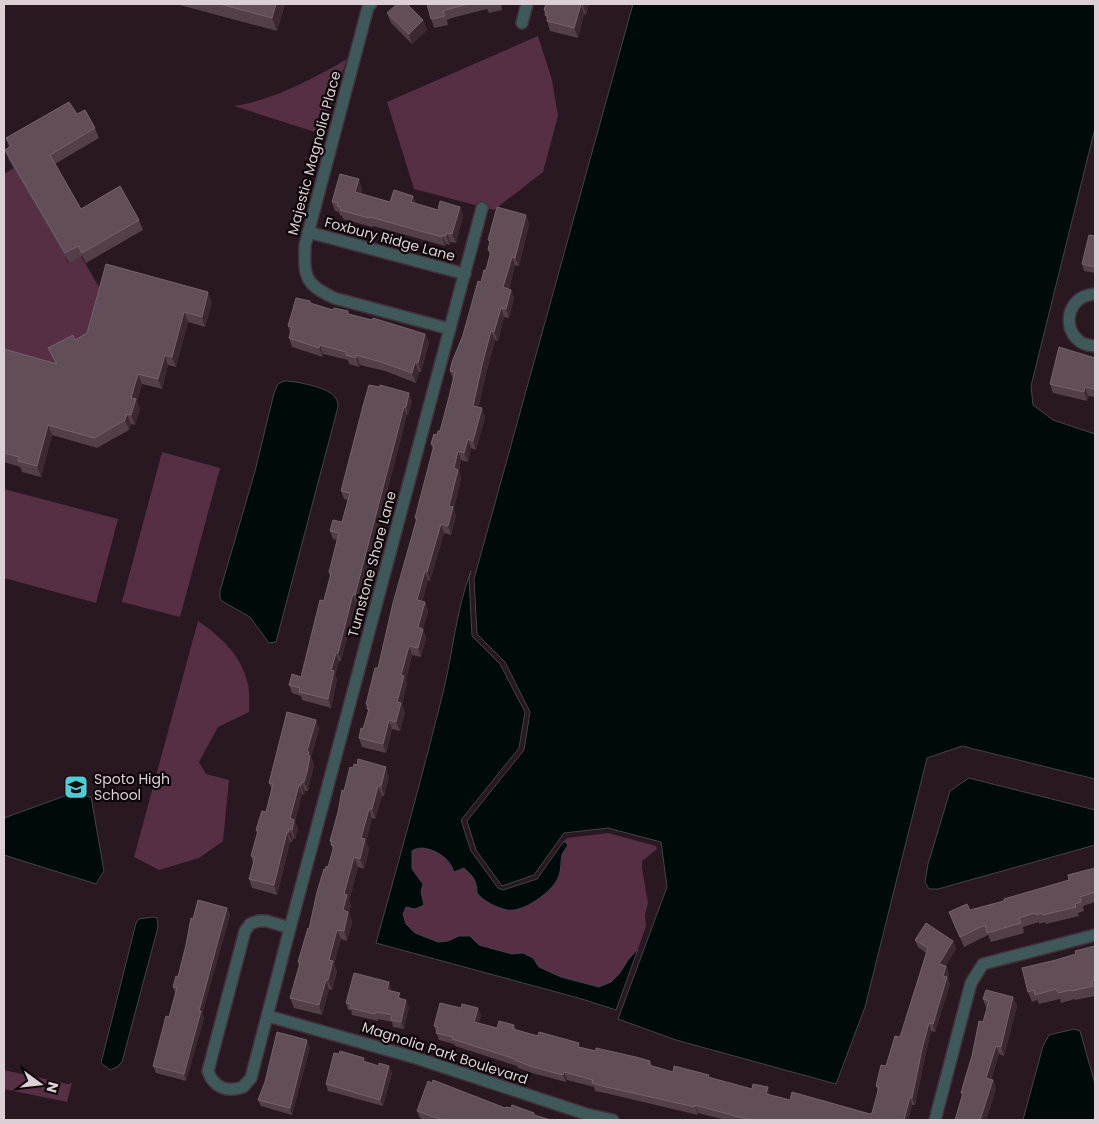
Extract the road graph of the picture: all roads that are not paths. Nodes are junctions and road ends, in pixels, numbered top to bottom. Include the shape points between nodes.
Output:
1 (371, 4) edge
2 (527, 4) edge
3 (522, 24) dead end
4 (482, 208) dead end
5 (308, 232) junction
6 (465, 274) junction
7 (1095, 294) edge
8 (450, 329) junction
9 (1095, 346) edge
10 (290, 928) junction
11 (1095, 935) edge
12 (268, 1016) junction
13 (613, 1120) edge
14 (935, 1120) edge

1 - 5 street, Majestic Magnolia Place
2 - 3 street
4 - 6 street, Turnstone Shore Lane
5 - 6 street, Foxbury Ridge Lane
5 - 8 street, Majestic Magnolia Place via 304,266 308,281 320,291 356,305
6 - 8 street, Turnstone Shore Lane
7 - 9 street via 1076,302 1069,319 1074,336
8 - 10 street, Turnstone Shore Lane
10 - 12 street, Turnstone Shore Lane
10 - 12 street, Turnstone Shore Lane via 267,921 254,922 247,927 208,1071 212,1082 231,1089 246,1085 251,1078
11 - 14 street via 983,964 971,983
12 - 13 street, Magnolia Park Boulevard via 374,1045

